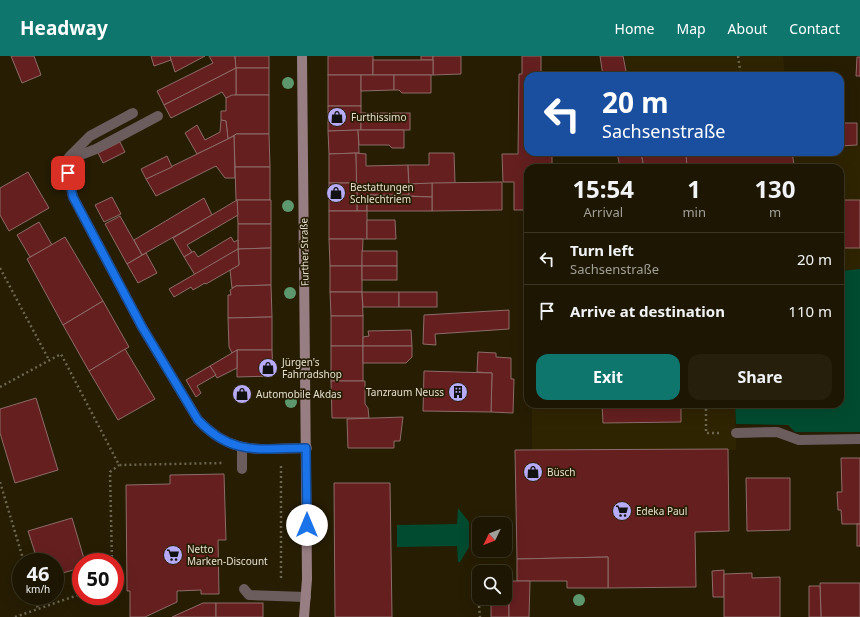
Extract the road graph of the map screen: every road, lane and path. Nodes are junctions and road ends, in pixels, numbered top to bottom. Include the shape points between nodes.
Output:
1 (302, 56) edge
2 (738, 56) edge
3 (740, 72) edge
4 (133, 114) dead end
5 (158, 116) dead end
6 (65, 161) junction
7 (0, 268) edge
8 (49, 360) junction
9 (0, 388) edge
10 (706, 408) edge
11 (736, 433) joint
12 (860, 438) edge
13 (242, 448) junction
14 (306, 448) junction
15 (281, 464) dead end
16 (120, 465) junction
17 (242, 466) joint
18 (0, 482) edge
19 (21, 553) edge
20 (112, 553) edge
21 (244, 589) dead end
22 (72, 597) edge
23 (280, 597) junction
24 (306, 597) junction
25 (37, 605) edge
26 (479, 606) dead end
27 (38, 609) junction
28 (15, 617) edge
29 (304, 617) edge
30 (480, 617) edge

1 - 14 main road, Further Straße
2 - 3 path
4 - 6 street via 90,136
5 - 6 street via 96,149
6 - 13 street via 73,197 142,327 198,420 210,433 226,443
7 - 8 path
8 - 9 path
8 - 16 path via 61,354
10 - 11 path via 706,433
11 - 12 street via 777,432 800,440
13 - 14 street
13 - 17 street
14 - 24 main road, Further Straße
15 - 23 path
16 - 17 path
16 - 20 path via 110,472
18 - 19 path
21 - 23 street via 249,595
22 - 27 path
23 - 24 street
24 - 29 main road, Further Straße
25 - 27 path
26 - 30 path
27 - 28 path

